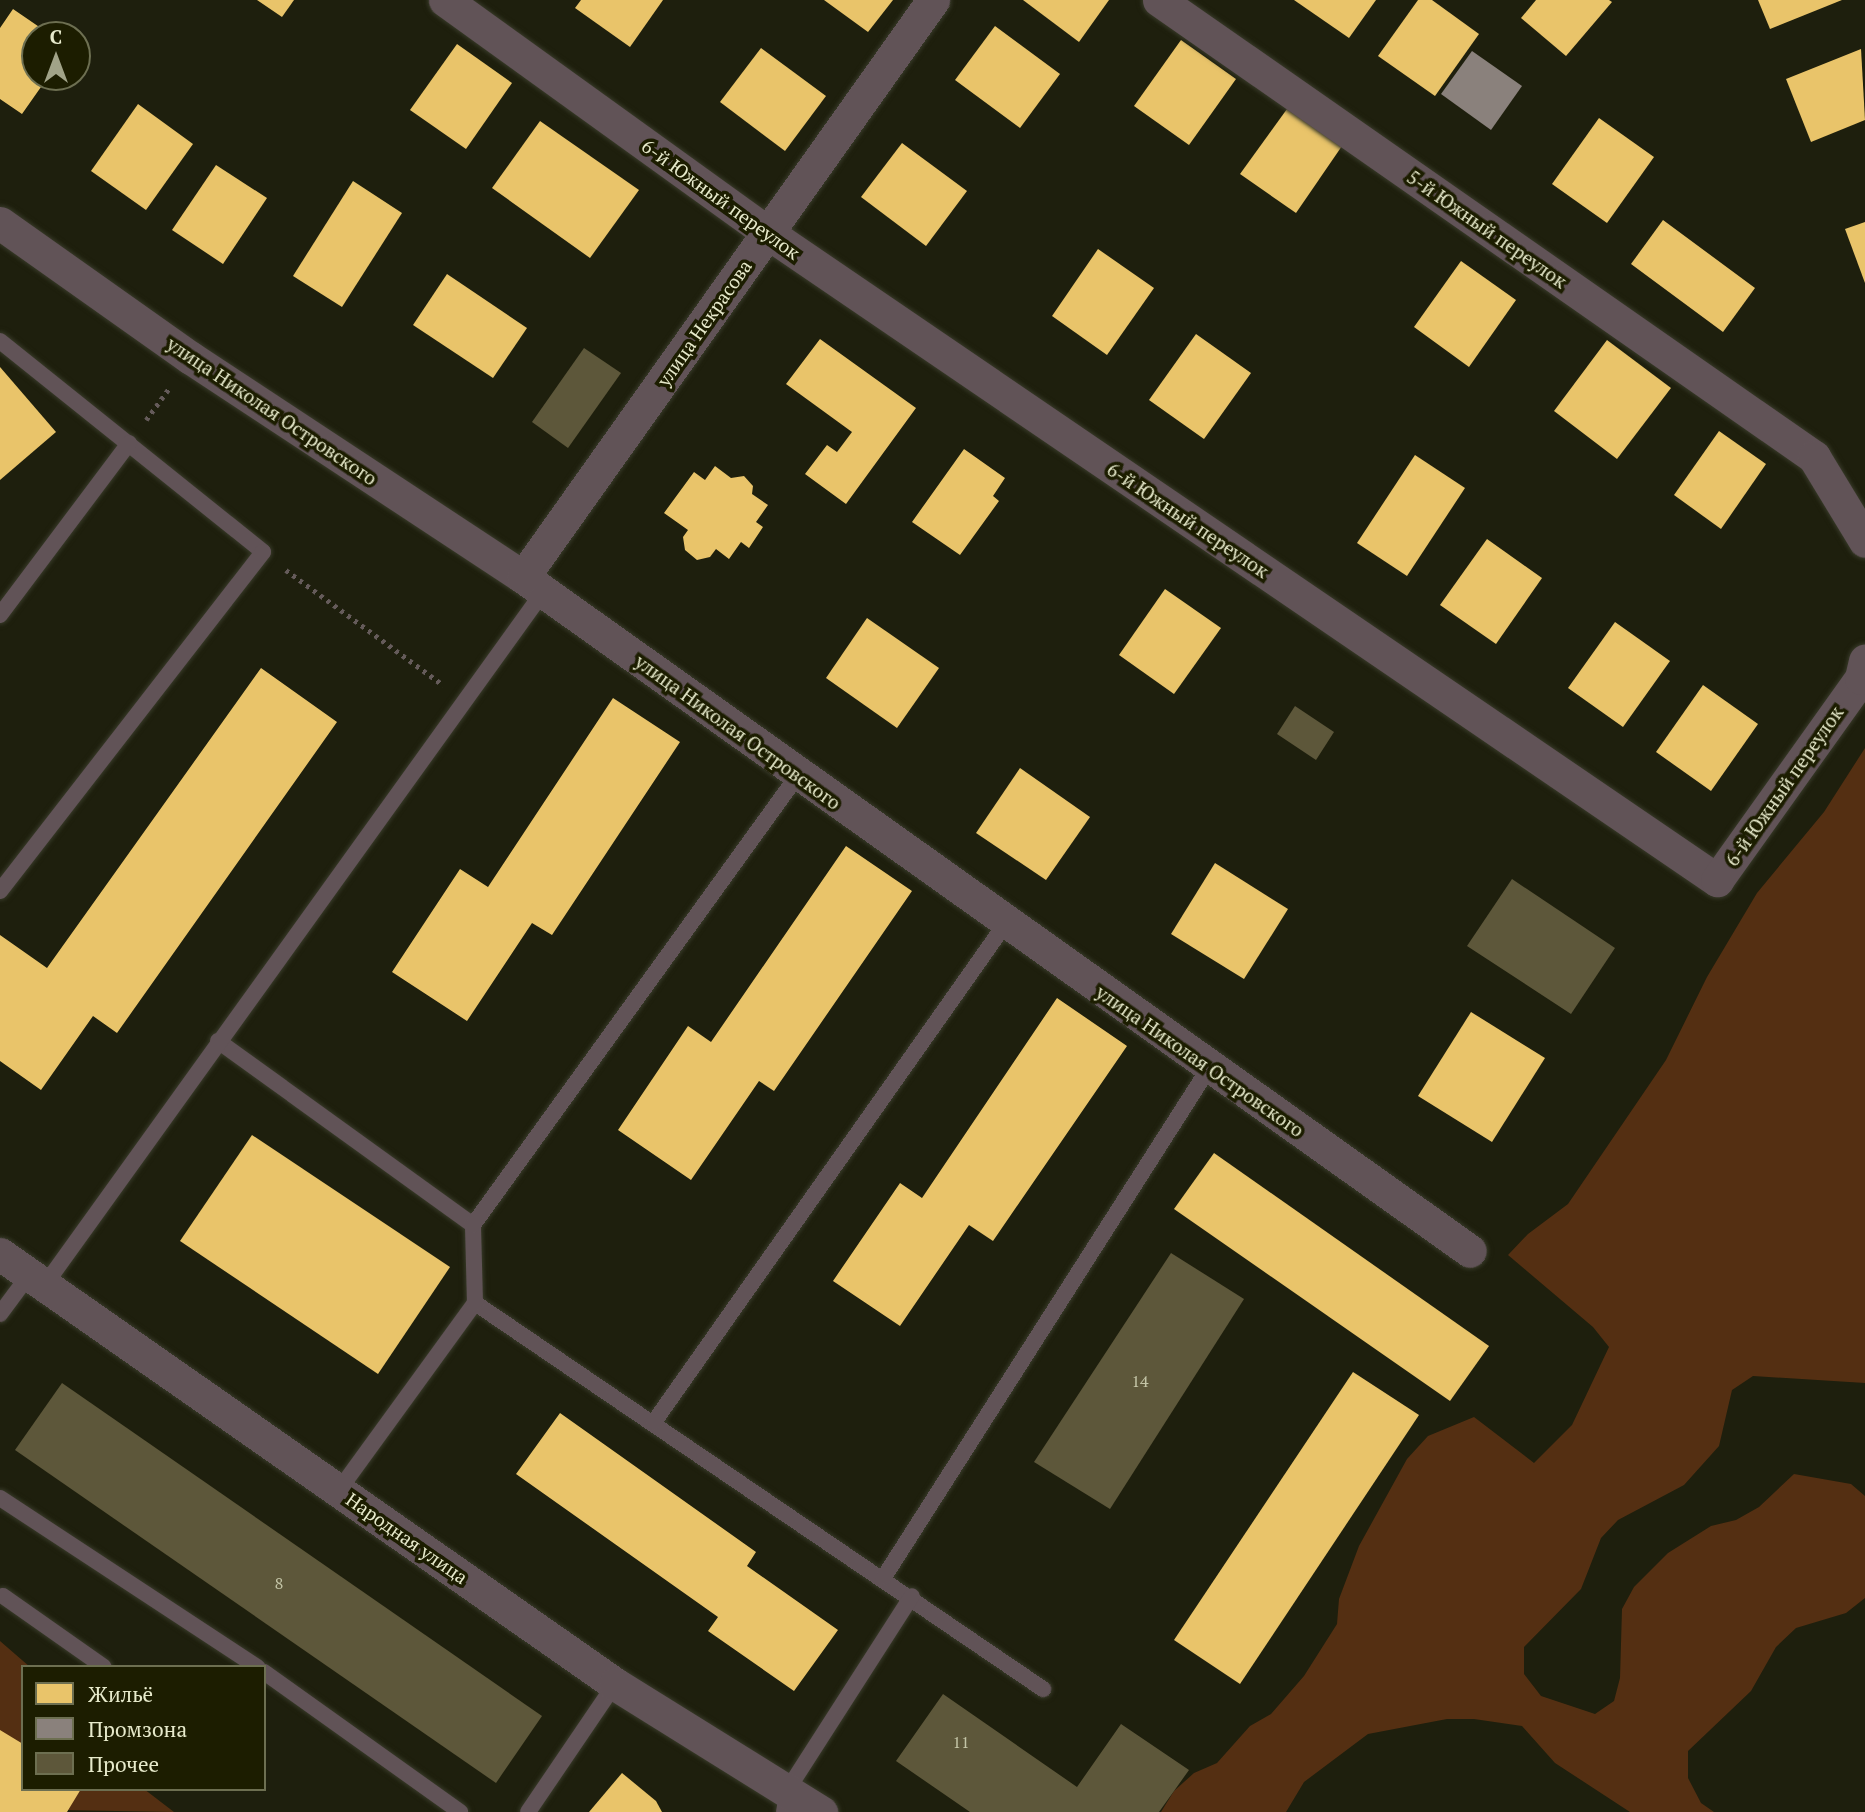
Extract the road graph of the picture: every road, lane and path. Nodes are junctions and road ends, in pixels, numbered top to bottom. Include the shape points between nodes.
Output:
1 (445, 0) edge
2 (933, 0) edge
3 (1159, 0) edge
4 (0, 223) edge
5 (768, 233) junction
6 (0, 341) edge
7 (191, 358) junction
8 (129, 443) junction
9 (1865, 541) edge
10 (263, 552) junction
11 (533, 584) junction
12 (0, 615) edge
13 (1865, 660) edge
14 (464, 701) junction
15 (798, 775) junction
16 (0, 891) edge
17 (1006, 923) junction
18 (218, 1041) junction
19 (1209, 1068) junction
20 (472, 1225) junction
21 (1470, 1251) dead end
22 (0, 1254) edge
23 (37, 1281) junction
24 (475, 1303) junction
25 (0, 1314) edge
26 (654, 1422) junction
27 (339, 1490) junction
28 (0, 1497) edge
29 (884, 1577) junction
30 (3, 1597) dead end
31 (912, 1597) junction
32 (101, 1665) edge
33 (251, 1665) edge
34 (266, 1675) edge
35 (615, 1684) junction
36 (1043, 1689) dead end
37 (786, 1801) edge
38 (454, 1810) edge
39 (528, 1812) edge
40 (821, 1812) edge

1 - 5 street, 6-й Южный переулок
2 - 5 street, улица Некрасова
3 - 9 street, 5-й Южный переулок via 1814,457
4 - 7 street, улица Николая Островского
5 - 11 street, улица Некрасова
5 - 13 street, 6-й Южный переулок via 1717,880 1861,678
6 - 8 lane
7 - 8 path
7 - 11 street, улица Николая Островского
8 - 10 lane
8 - 12 lane
10 - 14 path
10 - 16 lane
11 - 14 lane
11 - 15 street, улица Николая Островского
14 - 18 lane
15 - 17 street, улица Николая Островского
15 - 20 lane
17 - 19 street, улица Николая Островского
17 - 26 lane
18 - 20 lane
18 - 23 lane
19 - 21 street, улица Николая Островского
19 - 29 lane
20 - 24 lane
22 - 23 street, Народная улица
23 - 25 lane
23 - 27 street, Народная улица
24 - 26 lane
24 - 27 lane
26 - 29 lane
27 - 35 street, Народная улица
28 - 33 lane
29 - 31 lane
30 - 32 lane
31 - 36 lane
31 - 37 lane
34 - 38 lane
35 - 37 street, Народная улица
35 - 39 lane
37 - 40 street, Народная улица

